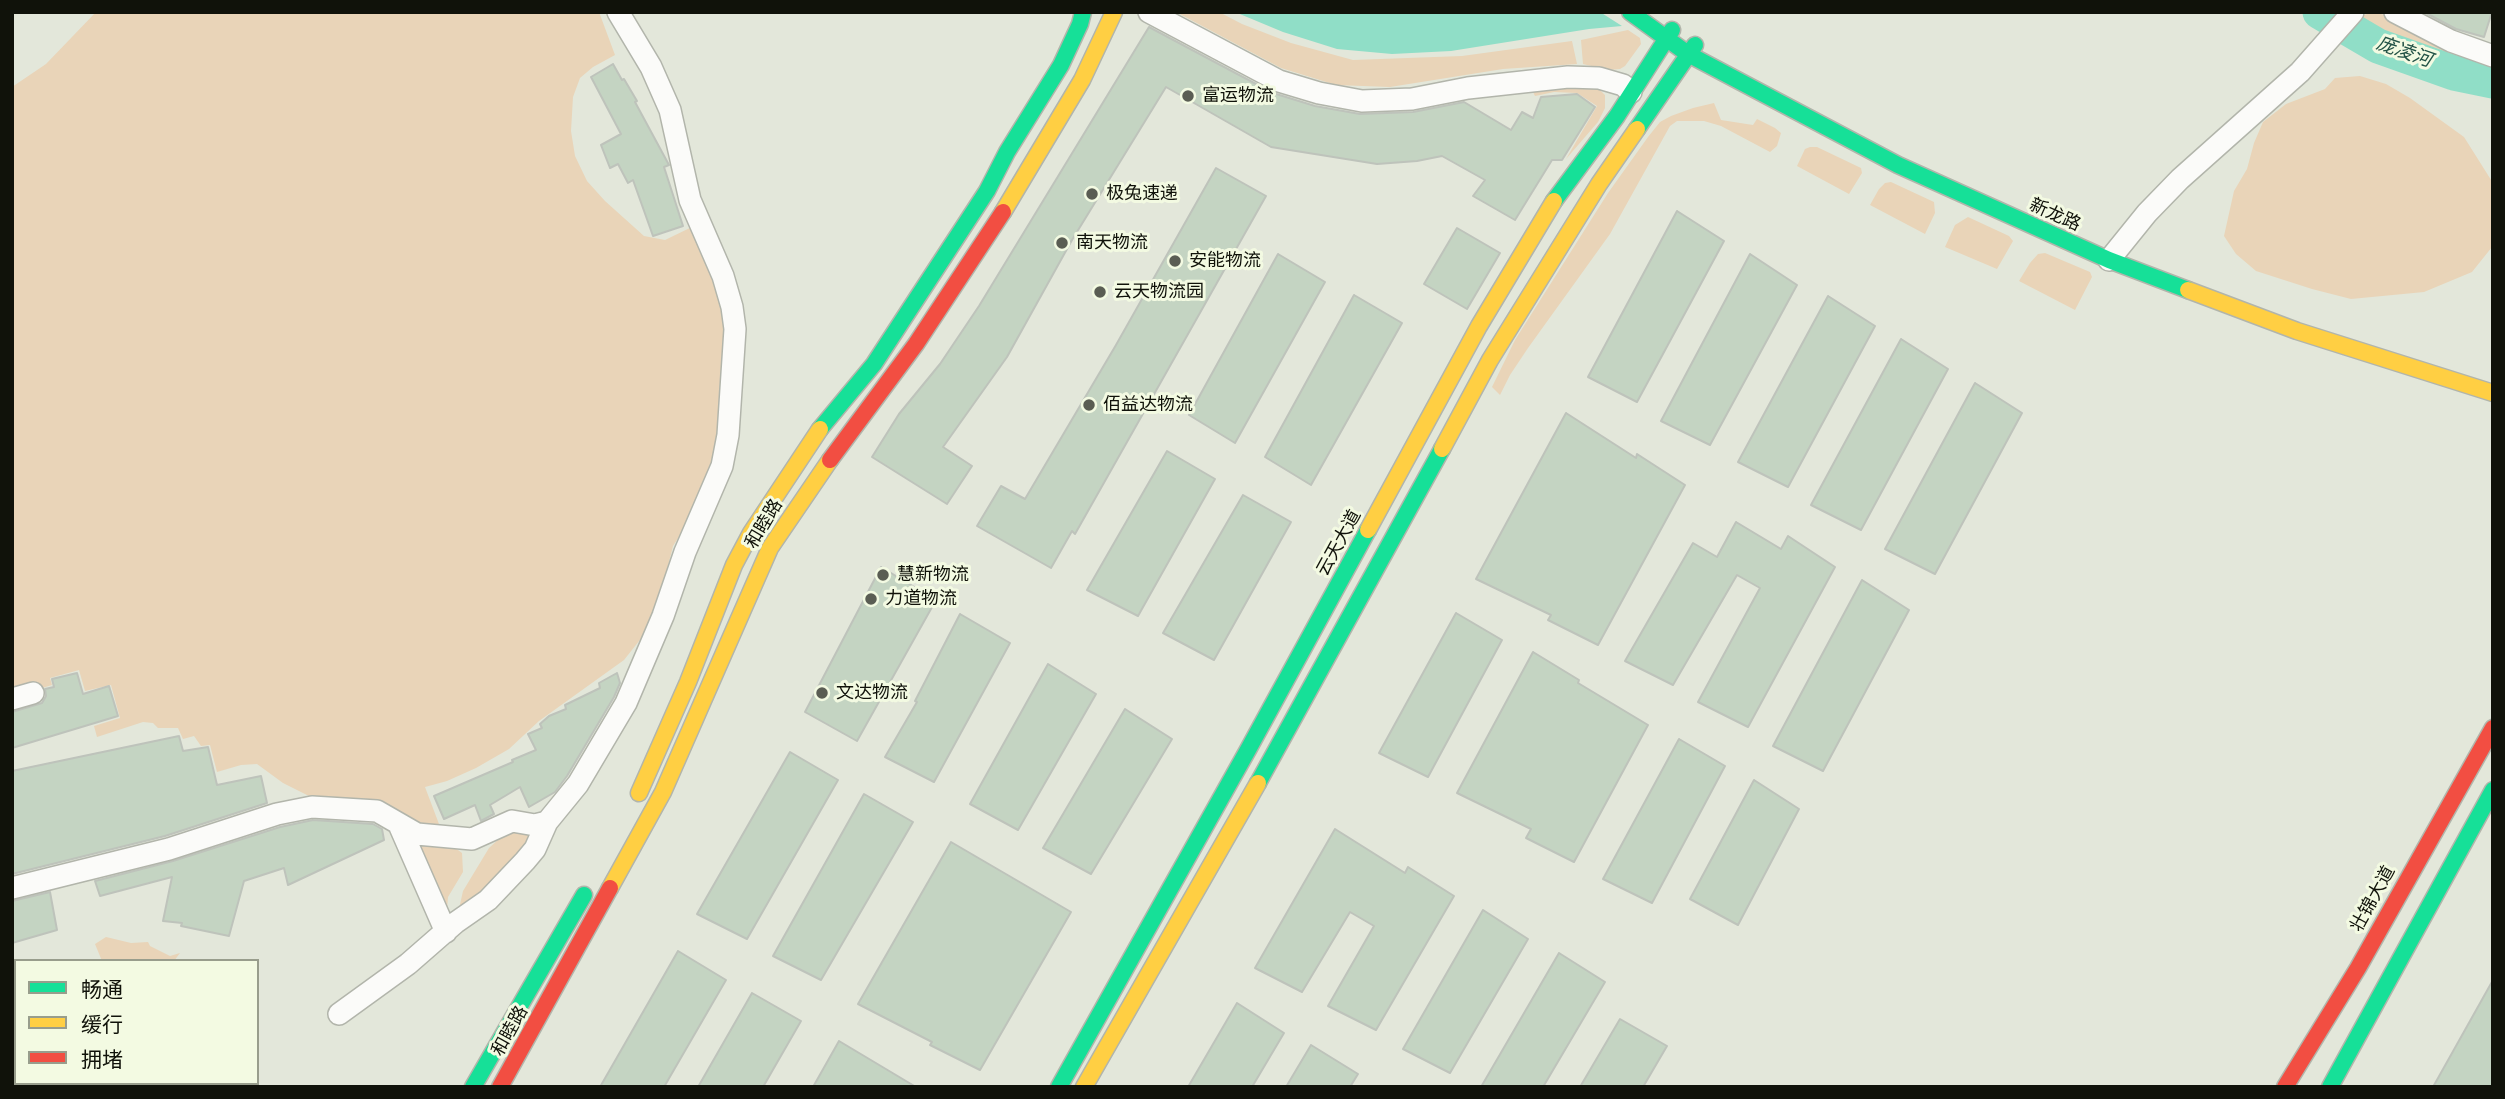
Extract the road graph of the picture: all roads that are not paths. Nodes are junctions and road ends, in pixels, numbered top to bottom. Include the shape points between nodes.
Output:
1 (618, 12) edge
2 (1083, 12) edge
3 (1114, 12) edge
4 (1149, 12) edge
5 (2353, 12) edge
6 (2395, 12) edge
7 (1637, 13) edge
8 (1669, 34) junction
9 (1692, 50) junction
10 (2493, 56) edge
11 (1631, 92) junction
12 (2113, 257) junction
13 (2493, 386) edge
14 (2493, 393) edge
15 (33, 693) dead end
16 (12, 699) edge
17 (2493, 728) edge
18 (2493, 789) edge
19 (633, 804) dead end
20 (547, 822) junction
21 (400, 827) junction
22 (593, 878) dead end
23 (12, 888) edge
24 (446, 932) junction
25 (339, 1014) dead end
26 (473, 1087) edge
27 (500, 1087) edge
28 (1059, 1087) edge
29 (1084, 1087) edge
30 (2284, 1087) edge
31 (2330, 1087) edge

1 - 20 street via 666,100 691,200 732,307 735,329 728,435 722,467 626,703 578,784
2 - 19 main road, 和睦路 via 1061,65 943,261 874,364 810,442 751,533
3 - 27 main road, 和睦路 via 1082,80 999,217 916,344 770,548 663,792
4 - 11 street via 1279,82 1362,102 1558,78 1599,78
5 - 12 street via 2314,58 2180,179
6 - 10 street via 2451,41
7 - 8 main road, 新龙路
8 - 9 main road, 新龙路
8 - 11 main road, 云天大道
9 - 12 main road, 新龙路 via 1903,159
9 - 29 main road via 1599,184 1508,329
11 - 28 main road, 云天大道 via 1554,201 1479,326
12 - 13 main road, 新龙路 via 2300,326
12 - 14 main road, 新龙路 via 2297,331
15 - 16 street
17 - 30 main road, 壮锦大道 via 2358,968
18 - 31 main road
20 - 21 street via 512,821 472,839 429,836
20 - 24 street via 534,849 512,877
21 - 23 street via 377,811 297,809 169,849
21 - 24 street
22 - 26 main road, 和睦路
24 - 25 street

